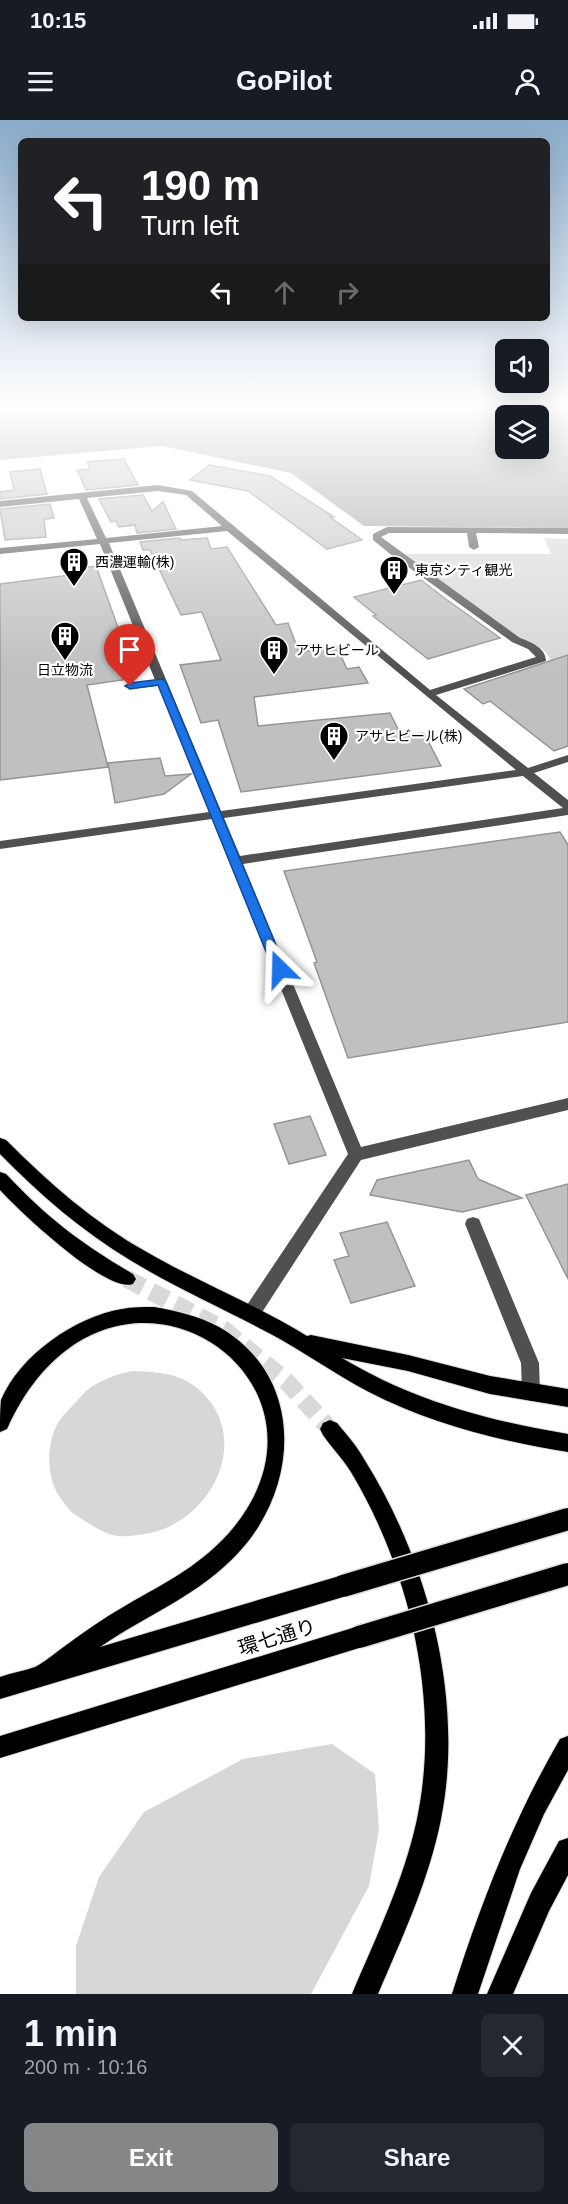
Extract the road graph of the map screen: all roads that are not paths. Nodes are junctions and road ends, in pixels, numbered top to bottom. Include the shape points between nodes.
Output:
1 (109, 494) edge
2 (191, 494) edge
3 (82, 498) junction
4 (0, 504) edge
5 (228, 528) junction
6 (568, 531) edge
7 (471, 532) junction
8 (103, 541) junction
9 (474, 547) dead end
10 (0, 551) edge
11 (162, 682) junction
12 (130, 686) dead end
13 (428, 694) junction
14 (568, 758) edge
15 (527, 772) junction
16 (568, 806) edge
17 (568, 811) edge
18 (217, 814) junction
19 (0, 845) edge
20 (236, 861) junction
21 (568, 1104) edge
22 (0, 1144) edge
23 (356, 1155) junction
24 (0, 1179) edge
25 (473, 1224) dead end
26 (127, 1279) tunnel mouth
27 (250, 1314) junction
28 (302, 1341) junction
29 (531, 1392) junction
30 (568, 1398) edge
31 (0, 1422) edge
32 (330, 1429) tunnel mouth
33 (568, 1443) edge
34 (568, 1519) edge
35 (568, 1574) edge
36 (41, 1676) junction
37 (0, 1688) edge
38 (0, 1747) edge
39 (568, 1747) edge
40 (568, 1850) edge
41 (365, 1994) edge
42 (465, 1994) edge
43 (500, 1994) edge

1 - 3 street
2 - 5 street
3 - 4 street
3 - 8 street
5 - 8 street
5 - 13 street
6 - 7 street
7 - 9 street
7 - 13 street via 394,530 376,538 516,640 530,646 542,659
8 - 10 street
8 - 11 street
11 - 12 street
11 - 18 street
13 - 15 street
14 - 15 street
15 - 16 street
15 - 18 street
17 - 20 street
18 - 19 street
18 - 20 street
20 - 23 street
21 - 23 street
22 - 27 main road via 71,1210 119,1245
23 - 27 street
24 - 26 main road via 82,1253
25 - 29 street via 531,1363
27 - 28 main road
28 - 29 main road
28 - 33 main road via 353,1374 436,1411 506,1432
29 - 30 main road
31 - 36 main road via 24,1380 67,1340 119,1318 155,1316 200,1325 245,1356 260,1378 276,1421 273,1473 263,1501 248,1525 201,1573 130,1615
32 - 41 main road via 358,1466 383,1514 415,1599 433,1683 436,1727 436,1772 429,1818 387,1944
34 - 36 main road, 環七通り, bridge
35 - 38 main road, 環七通り, bridge
36 - 37 main road, 環七通り
39 - 42 main road via 496,1894
40 - 43 main road via 540,1902

